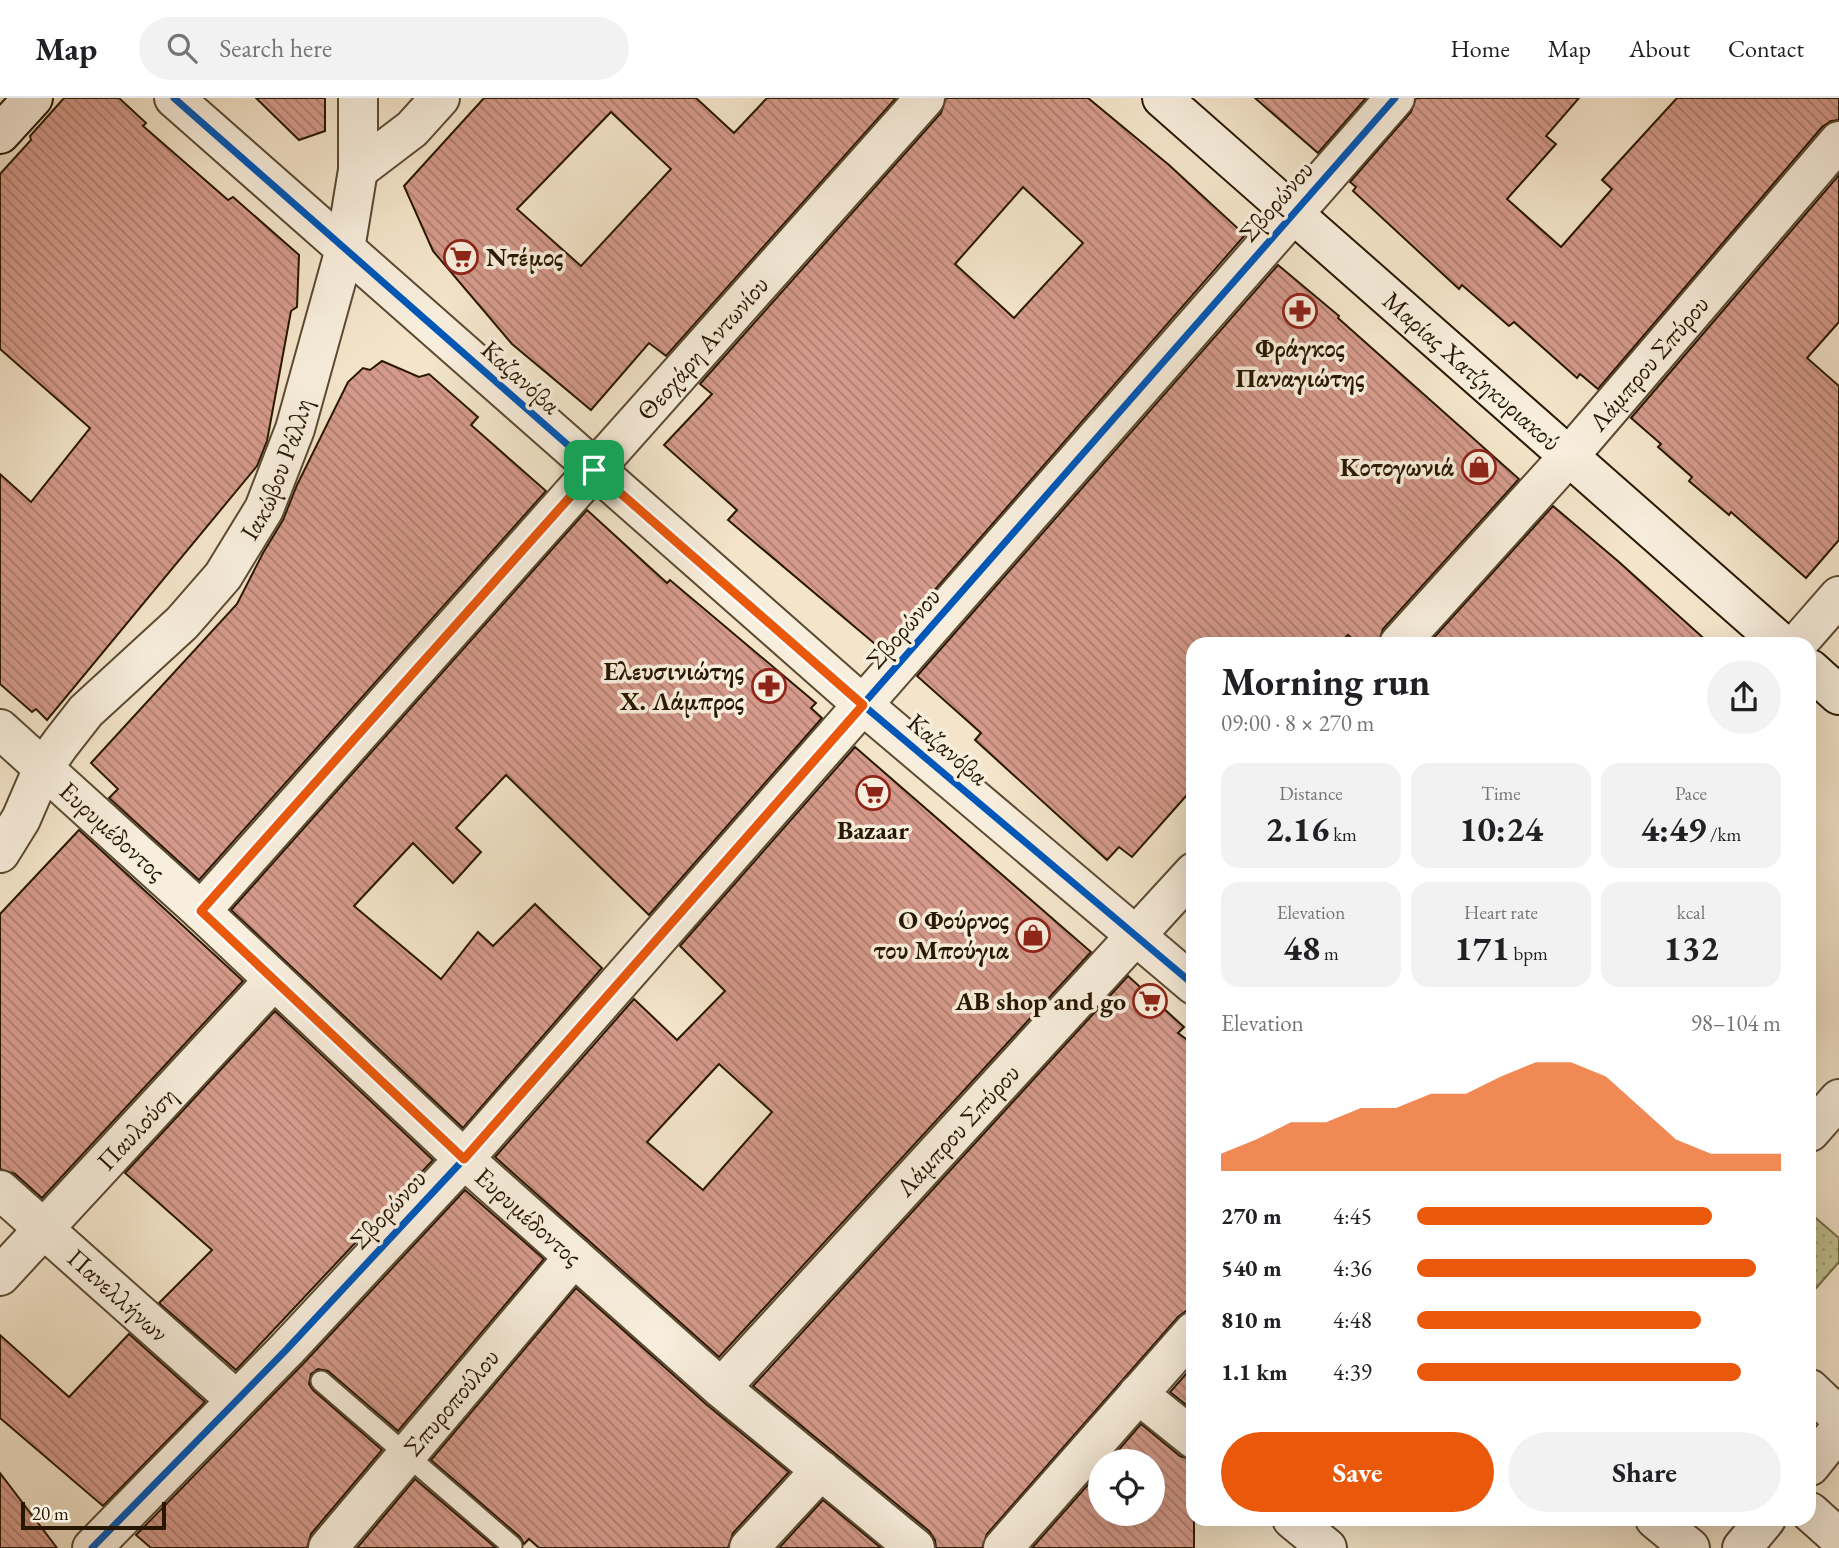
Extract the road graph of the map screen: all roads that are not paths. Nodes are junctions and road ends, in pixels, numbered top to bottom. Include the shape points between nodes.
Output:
1 (33, 98) edge
2 (174, 98) edge
3 (358, 98) edge
4 (440, 98) edge
5 (925, 98) edge
6 (1162, 98) edge
7 (1395, 98) edge
8 (0, 134) edge
9 (1839, 141) edge
10 (358, 170) junction
11 (1294, 213) junction
12 (345, 249) junction
13 (1569, 456) junction
14 (594, 470) junction
15 (1839, 596) edge
16 (1405, 637) edge
17 (1774, 637) edge
18 (1803, 637) edge
19 (1816, 674) edge
20 (1839, 695) edge
21 (863, 705) junction
22 (0, 729) edge
23 (43, 768) junction
24 (11, 826) edge
25 (0, 853) edge
26 (1186, 881) edge
27 (201, 911) junction
28 (1135, 937) junction
29 (1186, 978) edge
30 (274, 980) junction
31 (1839, 1099) edge
32 (1816, 1125) edge
33 (464, 1159) junction
34 (0, 1190) edge
35 (43, 1229) junction
36 (574, 1257) junction
37 (0, 1276) edge
38 (1186, 1340) edge
39 (321, 1381) dead end
40 (721, 1388) junction
41 (1138, 1394) junction
42 (1816, 1395) edge
43 (236, 1400) junction
44 (1839, 1417) edge
45 (1839, 1430) edge
46 (1186, 1433) edge
47 (406, 1455) junction
48 (1816, 1459) edge
49 (821, 1470) junction
50 (1816, 1517) edge
51 (1300, 1526) edge
52 (1663, 1526) edge
53 (1760, 1526) edge
54 (1839, 1538) edge
55 (512, 1546) edge
56 (92, 1548) edge
57 (328, 1548) edge
58 (749, 1548) edge
59 (915, 1548) edge
60 (1003, 1548) edge
61 (1327, 1548) edge
62 (1690, 1548) edge
63 (1742, 1548) edge

1 - 8 street
2 - 12 street, Καζανόβα
3 - 10 street, Ιακώβου Ράλλη
4 - 10 street via 412,130
5 - 14 street, Θεοχάρη Αντωνίου
6 - 11 street, Μαρίας Χατζηκυριακού
7 - 11 street, Σβορώνου
9 - 13 street, Λάμπρου Σπύρου
10 - 12 street, Ιακώβου Ράλλη
11 - 13 street, Μαρίας Χατζηκυριακού
11 - 21 street, Σβορώνου
12 - 14 street, Καζανόβα
12 - 23 street, Ιακώβου Ράλλη via 295,429 264,509 223,576 182,623 86,711
13 - 16 street, Λάμπρου Σπύρου
13 - 17 street, Μαρίας Χατζηκυριακού
14 - 21 street, Καζανόβα
14 - 27 street, Θεοχάρη Αντωνίου
15 - 18 street
19 - 20 street
21 - 28 street, Καζανόβα
21 - 33 street, Σβορώνου
22 - 23 street, Ευρυμέδοντος
23 - 24 street, Ιακώβου Ράλλη
23 - 27 street, Ευρυμέδοντος
24 - 25 street, Ιακώβου Ράλλη
26 - 28 street, Λάμπρου Σπύρου
27 - 30 street, Ευρυμέδοντος
28 - 29 street, Καζανόβα
28 - 40 street, Λάμπρου Σπύρου
30 - 33 street, Ευρυμέδοντος
30 - 35 street, Παυλούση
31 - 32 street
33 - 36 street, Ευρυμέδοντος
33 - 43 street, Σβορώνου
34 - 35 street, Πανελλήνων
35 - 37 street, Παυλούση
35 - 43 street, Πανελλήνων
36 - 40 street, Ευρυμέδοντος
36 - 47 street, Σπυροπούλου
38 - 41 street
39 - 47 lane
40 - 49 street, Ευρυμέδοντος
41 - 46 street
41 - 60 street
42 - 44 street
43 - 56 street, Σβορώνου
45 - 48 street
47 - 55 lane
47 - 57 street, Σπυροπούλου
49 - 58 street
49 - 59 street, Ευρυμέδοντος
50 - 54 street
51 - 61 street
52 - 62 street
53 - 63 street

